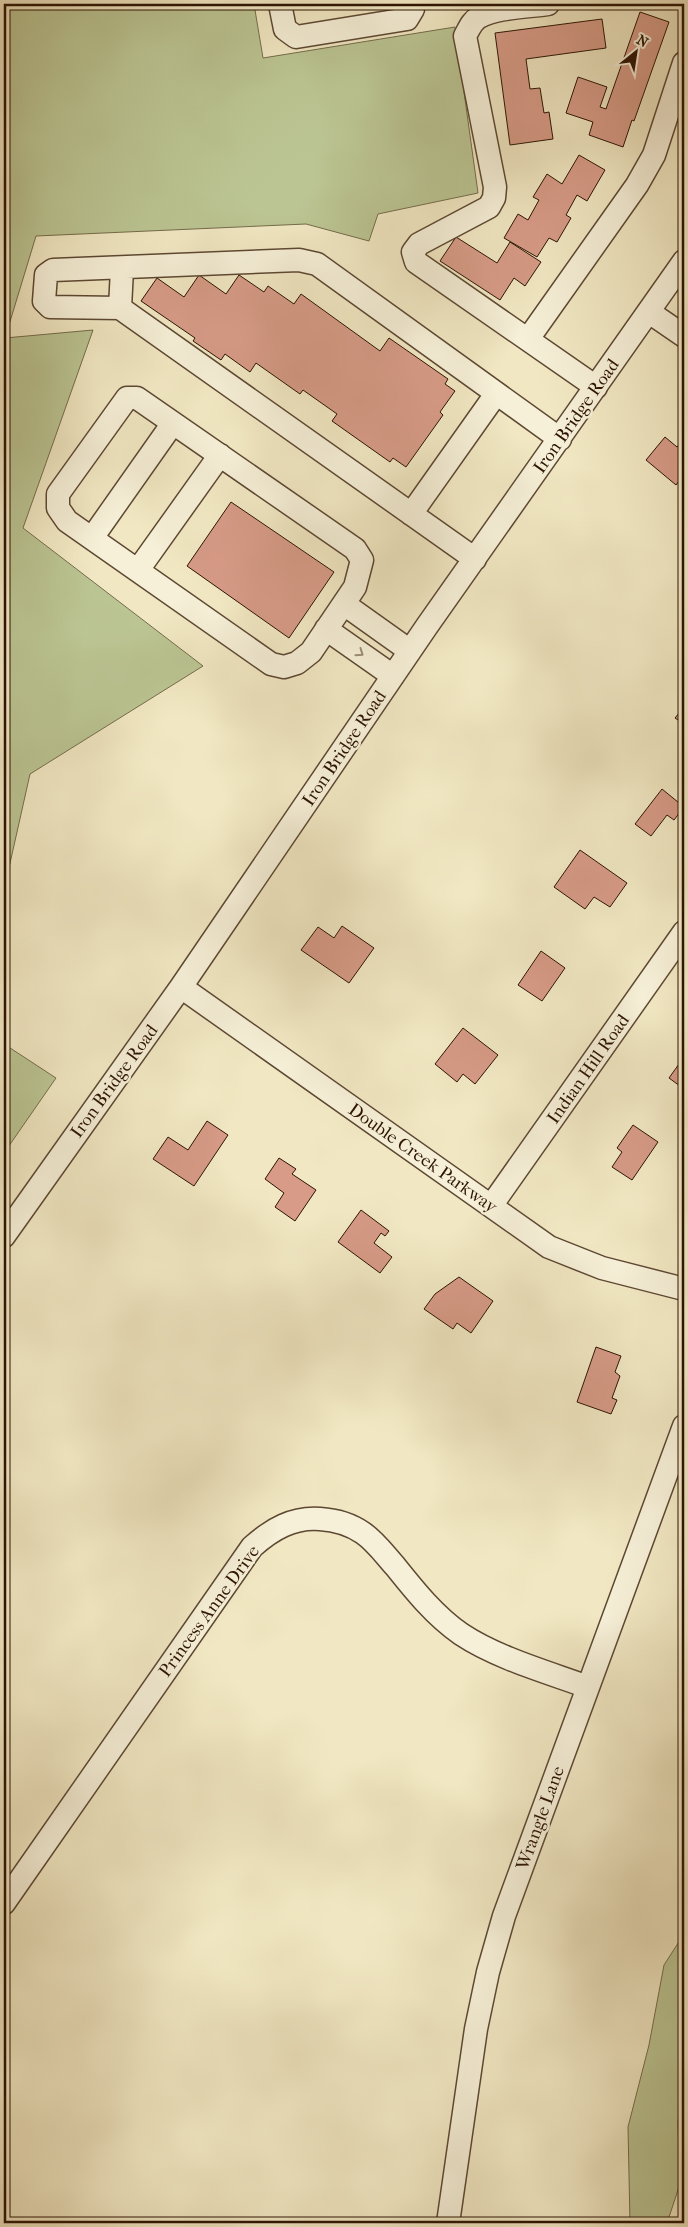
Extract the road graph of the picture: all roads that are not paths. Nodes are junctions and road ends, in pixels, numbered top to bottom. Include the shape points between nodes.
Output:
1 (280, 4) edge
2 (412, 4) edge
3 (548, 4) edge
4 (684, 63) edge
5 (684, 261) edge
6 (122, 269) junction
7 (120, 308) junction
8 (649, 312) junction
9 (684, 336) edge
10 (528, 339) junction
11 (596, 387) junction
12 (496, 394) junction
13 (173, 422) junction
14 (560, 439) junction
15 (220, 455) junction
16 (411, 514) junction
17 (92, 538) junction
18 (475, 559) junction
19 (138, 570) junction
20 (344, 604) junction
21 (326, 629) junction
22 (410, 651) junction
23 (393, 676) junction
24 (684, 932) edge
25 (181, 987) junction
26 (491, 1206) junction
27 (4, 1236) edge
28 (684, 1289) edge
29 (684, 1426) edge
30 (588, 1687) junction
31 (4, 1903) edge
32 (448, 2223) edge

1 - 2 street via 285,29 296,36 407,19
3 - 10 street via 494,12 478,18 471,25 466,36 495,188 494,198 489,207 419,244 413,252 416,262
4 - 10 street via 654,155 637,185
5 - 8 street, Iron Bridge Road
6 - 7 street
6 - 7 street via 53,270 46,275 44,301 50,307
6 - 12 street via 299,260 316,264
7 - 16 street
8 - 9 street
8 - 11 street, Iron Bridge Road
10 - 11 street
11 - 14 street, Iron Bridge Road
12 - 14 street
12 - 16 street
13 - 15 street
13 - 17 street
13 - 17 street via 138,398 127,398 58,494 58,508 67,521
14 - 18 street, Iron Bridge Road
15 - 19 street
15 - 20 street via 356,548 362,560 360,574
16 - 18 street
17 - 19 street
18 - 22 street, Iron Bridge Road
19 - 21 street via 271,664 284,667 297,663 311,652
20 - 21 street
20 - 22 street
21 -> 23 street
22 - 23 street, Iron Bridge Road
23 - 25 street, Iron Bridge Road
24 - 26 street, Indian Hill Road
25 - 26 street, Double Creek Parkway
25 - 27 street, Iron Bridge Road
26 - 28 street, Double Creek Parkway via 549,1246 573,1257 602,1268
29 - 30 street, Wrangle Lane
30 - 31 street, Princess Anne Drive via 492,1650 462,1634 428,1606 375,1543 348,1525 312,1518 285,1524 252,1547
30 - 32 street, Wrangle Lane via 504,1916 488,1972 476,2029

